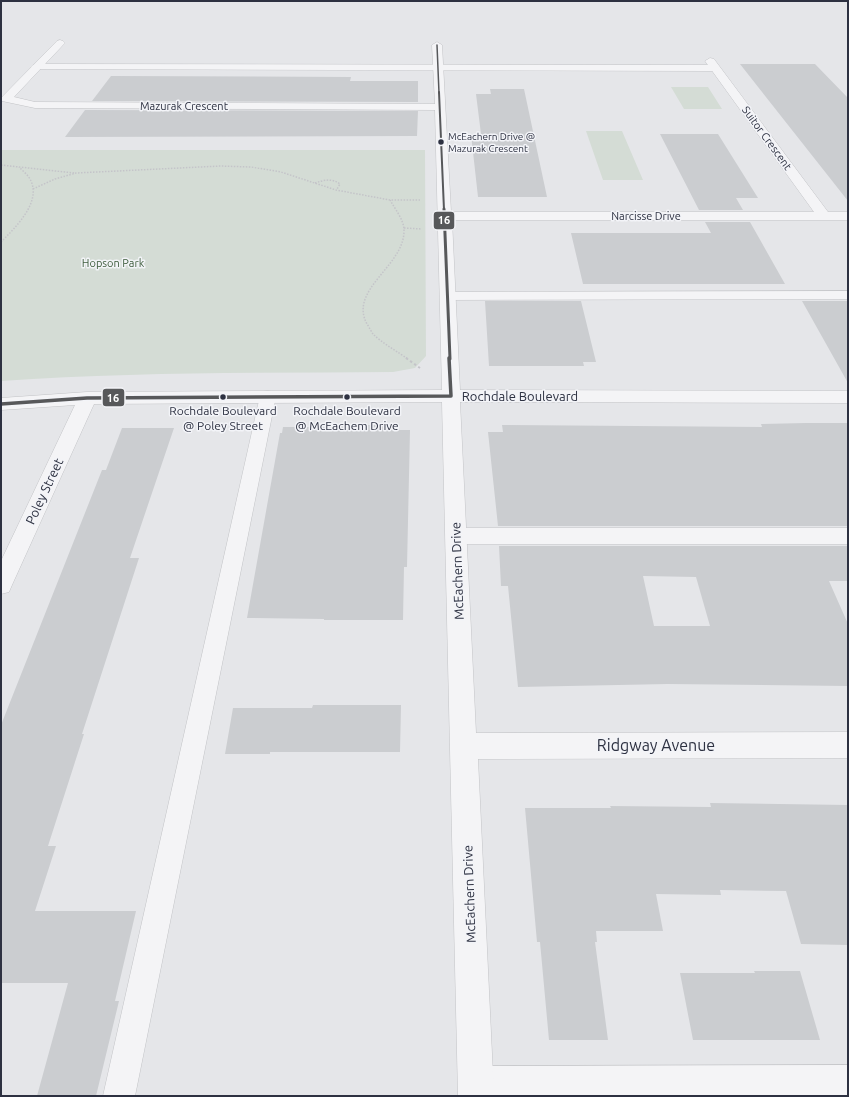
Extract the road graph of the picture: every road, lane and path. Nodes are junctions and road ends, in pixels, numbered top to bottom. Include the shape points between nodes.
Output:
1 (60, 42) dead end
2 (437, 45) dead end
3 (713, 64) joint
4 (36, 67) junction
5 (438, 67) junction
6 (440, 107) junction
7 (1, 165) edge
8 (19, 167) junction
9 (76, 173) junction
10 (315, 183) junction
11 (33, 189) junction
12 (336, 190) junction
13 (390, 200) junction
14 (420, 200) dead end
15 (444, 216) junction
16 (824, 216) junction
17 (848, 216) edge
18 (404, 228) junction
19 (428, 230) dead end
20 (1, 242) edge
21 (848, 295) edge
22 (446, 296) junction
23 (420, 368) dead end
24 (268, 396) junction
25 (451, 396) junction
26 (848, 397) edge
27 (87, 398) junction
28 (1, 404) edge
29 (456, 536) junction
30 (848, 536) edge
31 (1, 585) edge
32 (848, 745) edge
33 (464, 746) junction
34 (848, 1081) edge
35 (476, 1089) edge
36 (119, 1096) edge

1 - 4 street, Mazurak Crescent
2 - 5 street, McEachern Drive
3 - 5 lane
3 - 16 street, Suitor Crescent
4 - 5 lane
4 - 6 street, Mazurak Crescent via 6,98 35,105
5 - 6 street, McEachern Drive
6 - 15 street, McEachern Drive
7 - 8 path
8 - 9 path
8 - 11 path via 32,182
9 - 10 path via 238,166 281,172
9 - 11 path
10 - 12 path
10 - 12 path via 334,180 340,184
11 - 20 path via 26,214
12 - 13 path
13 - 14 path
13 - 18 path
15 - 16 street, Narcisse Drive
15 - 22 street, McEachern Drive
16 - 17 street, Narcisse Drive
18 - 19 path
18 - 23 path via 404,242 400,252 367,292 363,309 368,327 373,334
21 - 22 lane
22 - 25 street, McEachern Drive
24 - 25 street, Rochdale Boulevard
24 - 27 street, Rochdale Boulevard
24 - 36 lane
25 - 26 street, Rochdale Boulevard
25 - 29 street, McEachern Drive
27 - 28 street, Rochdale Boulevard
27 - 31 street, Poley Street
29 - 30 lane
29 - 33 street, McEachern Drive
32 - 33 street, Ridgway Avenue
33 - 35 street, McEachern Drive
34 - 35 lane

